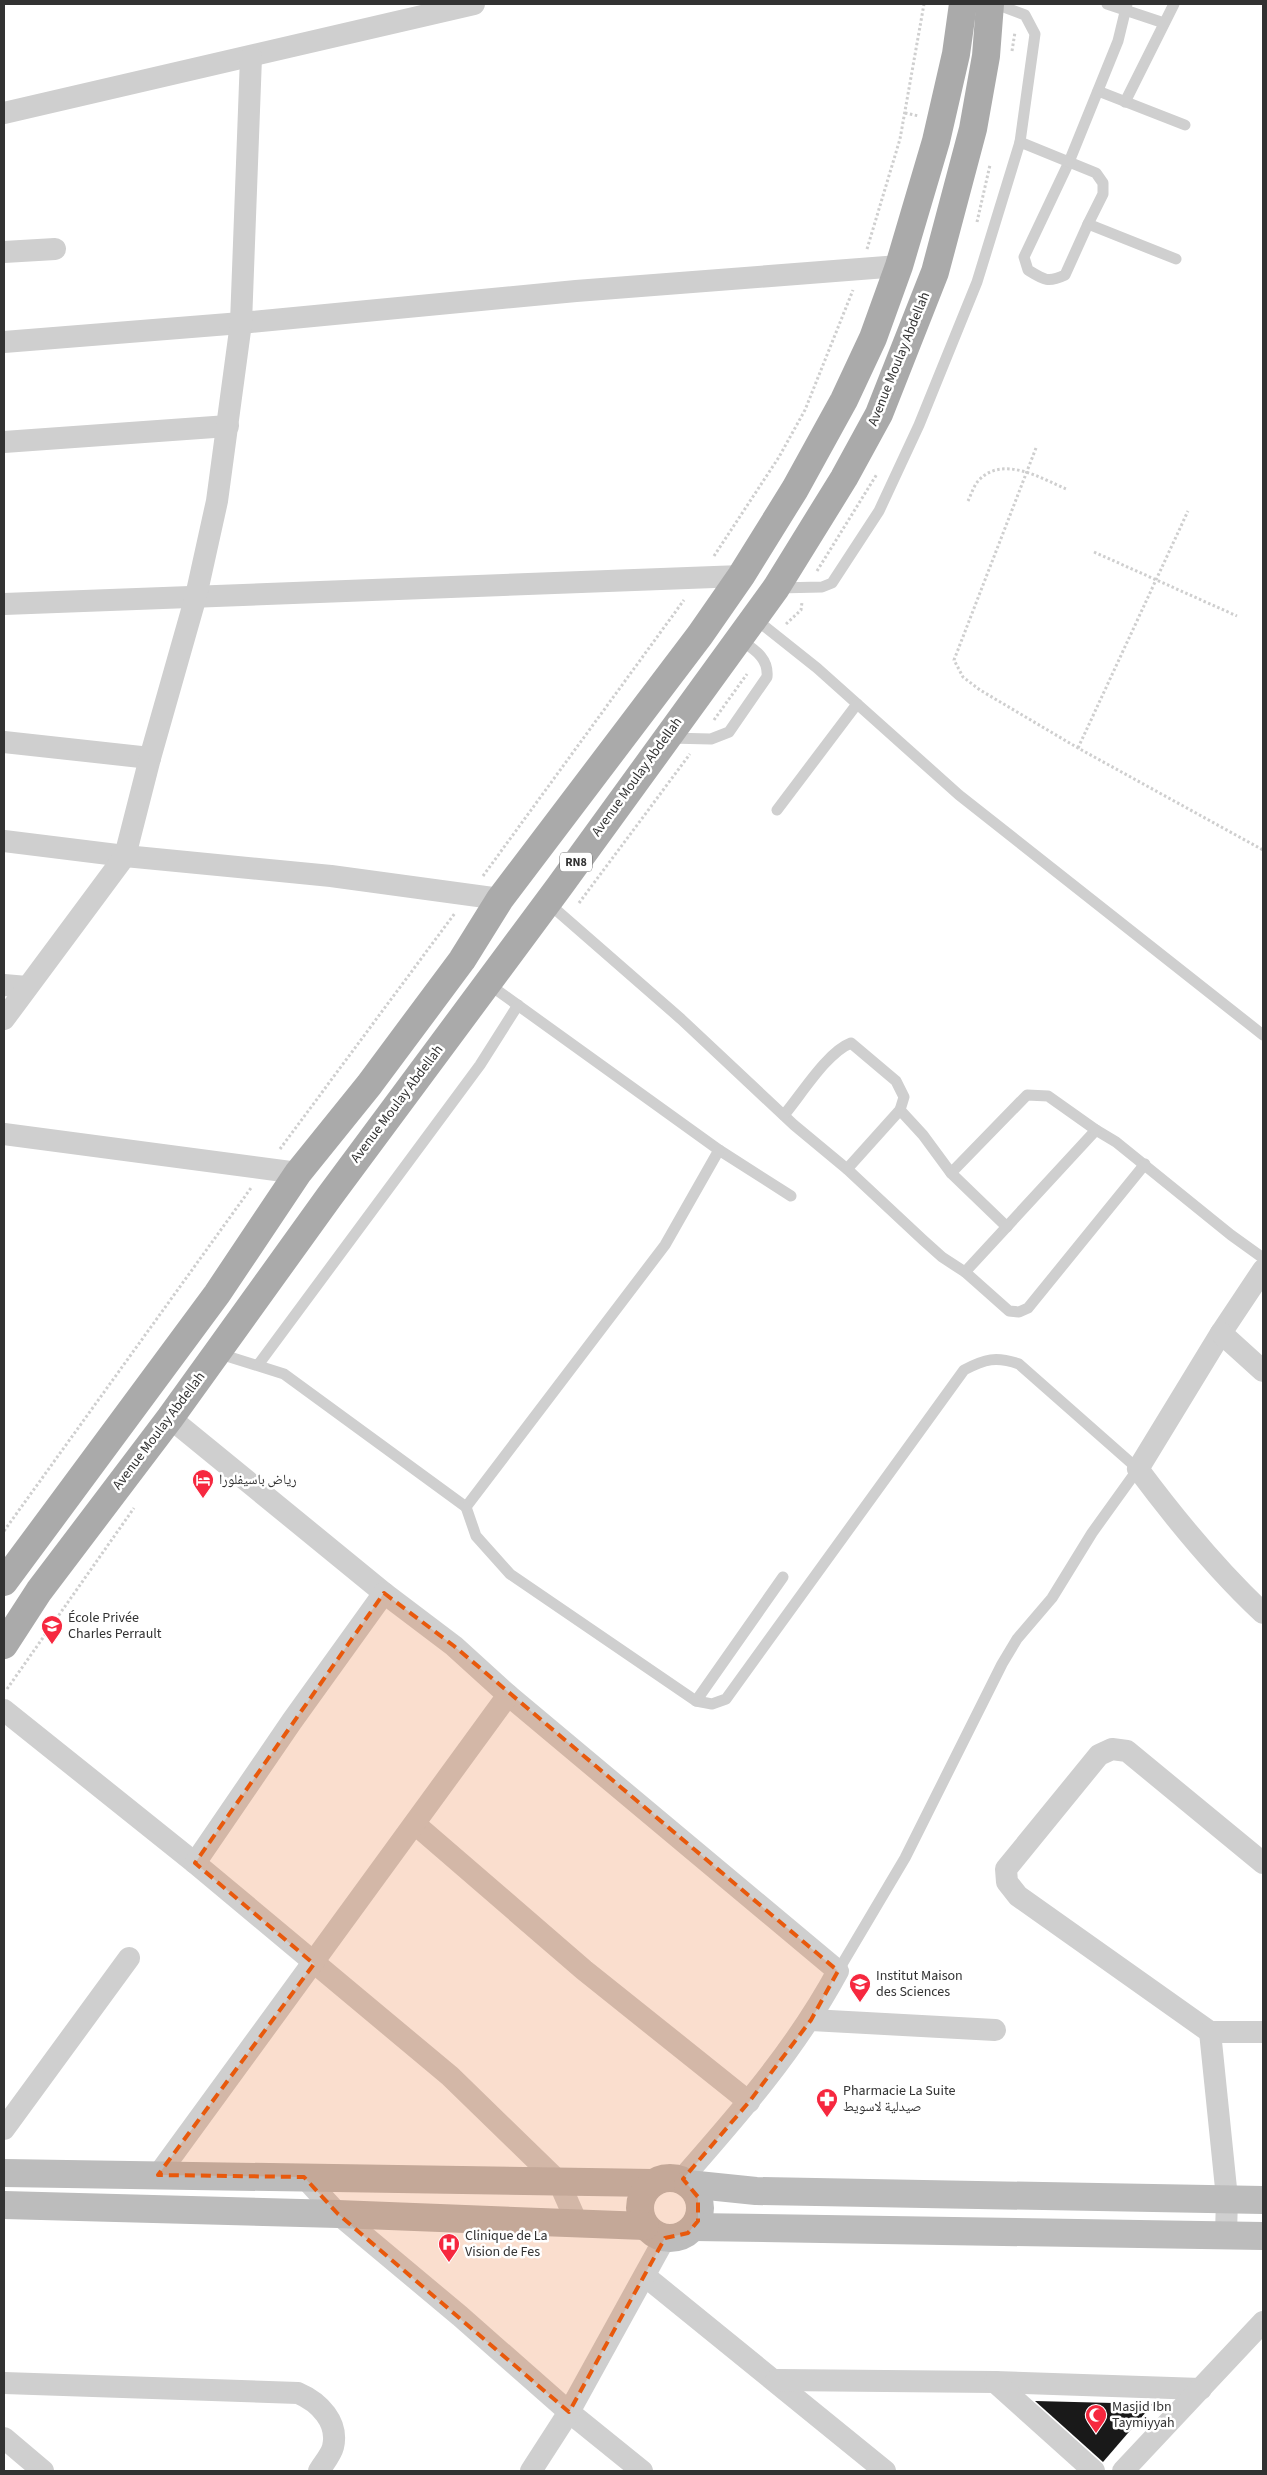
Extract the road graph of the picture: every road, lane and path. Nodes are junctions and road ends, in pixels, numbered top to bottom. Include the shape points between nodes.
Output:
1 (474, 4) edge
2 (924, 4) edge
3 (963, 4) edge
4 (990, 4) edge
5 (996, 4) edge
6 (1107, 4) edge
7 (1174, 4) edge
8 (1127, 7) edge
9 (1164, 23) junction
10 (251, 57) junction
11 (1098, 92) junction
12 (1125, 102) junction
13 (4, 113) edge
14 (1185, 125) dead end
15 (1020, 142) junction
16 (1069, 162) junction
17 (1088, 224) junction
18 (55, 249) dead end
19 (4, 252) edge
20 (1176, 259) dead end
21 (899, 266) junction
22 (861, 269) junction
23 (241, 323) junction
24 (4, 342) edge
25 (228, 426) junction
26 (4, 442) edge
27 (1036, 448) dead end
28 (1027, 472) junction
29 (1066, 489) dead end
30 (968, 501) dead end
31 (1188, 511) dead end
32 (1094, 552) dead end
33 (741, 576) junction
34 (700, 577) junction
35 (1156, 580) junction
36 (776, 588) junction
37 (196, 596) junction
38 (4, 604) edge
39 (1237, 616) dead end
40 (746, 628) junction
41 (857, 704) junction
42 (665, 738) junction
43 (4, 742) edge
44 (1078, 748) junction
45 (150, 758) junction
46 (777, 810) dead end
47 (4, 841) edge
48 (1263, 850) edge
49 (126, 856) junction
50 (469, 895) junction
51 (500, 899) junction
52 (547, 902) junction
53 (487, 983) junction
54 (4, 985) edge
55 (27, 987) junction
56 (518, 1005) junction
57 (4, 1019) edge
58 (1263, 1035) edge
59 (900, 1110) junction
60 (784, 1115) junction
61 (1096, 1130) junction
62 (4, 1134) edge
63 (719, 1150) junction
64 (1145, 1164) junction
65 (266, 1168) junction
66 (847, 1169) junction
67 (298, 1173) junction
68 (951, 1173) junction
69 (791, 1196) dead end
70 (1007, 1227) junction
71 (1263, 1258) edge
72 (1263, 1270) edge
73 (965, 1272) junction
74 (1221, 1333) junction
75 (217, 1352) junction
76 (258, 1365) junction
77 (1263, 1371) edge
78 (170, 1418) junction
79 (1138, 1469) junction
80 (466, 1507) junction
81 (4, 1531) edge
82 (6, 1574) edge
83 (783, 1578) dead end
84 (384, 1593) junction
85 (1263, 1613) edge
86 (4, 1644) edge
87 (508, 1695) junction
88 (696, 1701) junction
89 (4, 1710) edge
90 (415, 1824) junction
91 (195, 1862) junction
92 (1263, 1863) edge
93 (130, 1958) dead end
94 (314, 1964) junction
95 (838, 1971) junction
96 (811, 2020) junction
97 (995, 2030) dead end
98 (1210, 2032) junction
99 (1263, 2032) edge
100 (749, 2102) junction
101 (4, 2129) edge
102 (4, 2173) edge
103 (158, 2176) junction
104 (304, 2177) junction
105 (559, 2182) junction
106 (685, 2182) junction
107 (652, 2183) junction
108 (1226, 2198) junction
109 (1263, 2200) edge
110 (4, 2206) edge
111 (338, 2214) junction
112 (578, 2223) junction
113 (694, 2227) junction
114 (655, 2232) junction
115 (1226, 2234) junction
116 (1263, 2236) edge
117 (645, 2276) junction
118 (1263, 2322) edge
119 (776, 2380) junction
120 (995, 2382) junction
121 (4, 2383) edge
122 (1201, 2389) junction
123 (569, 2412) junction
124 (4, 2438) edge
125 (43, 2471) edge
126 (319, 2471) edge
127 (531, 2471) edge
128 (642, 2471) edge
129 (885, 2471) edge
130 (1094, 2471) edge
131 (1124, 2471) edge

1 - 10 street
2 - 22 path via 900,139
3 - 21 main road, RN8 via 956,54 936,141
4 - 36 main road, Avenue Moulay Abdellah / RN8 via 986,56 973,129 935,272 879,414
5 - 15 lane via 1025,16 1036,34
6 - 8 lane
7 - 9 lane
8 - 9 lane
8 - 11 lane
9 - 12 lane
10 - 13 street
10 - 23 street
11 - 12 lane
11 - 16 lane
12 - 14 lane
15 - 16 lane
15 - 36 lane via 974,291 919,425 879,511 832,583 822,587
16 - 17 lane via 1096,173 1103,183 1102,194
16 - 17 lane via 1024,257 1028,270 1052,281 1065,275
17 - 20 lane
18 - 19 street
21 - 22 street
21 - 33 main road, RN8 via 873,338 844,400 795,489
22 - 23 street via 576,291
22 - 34 path via 806,410
23 - 24 street
23 - 25 street
25 - 26 street
25 - 37 street via 217,501
27 - 28 path
28 - 29 path
28 - 30 path via 998,468 979,480
28 - 44 path via 954,660 963,678
31 - 35 path
32 - 35 path
33 - 34 street
33 - 51 main road, RN8
34 - 37 street
34 - 50 path
35 - 39 path
35 - 44 path
36 - 40 main road, Avenue Moulay Abdellah / RN8
37 - 38 street
37 - 45 street
40 - 41 lane
40 - 42 main road, Avenue Moulay Abdellah / RN8
40 - 42 lane via 768,667 767,677 729,732 711,739
41 - 46 lane
41 - 58 lane via 959,795
42 - 52 main road, Avenue Moulay Abdellah / RN8
43 - 45 street
44 - 48 path
45 - 49 street
47 - 49 street
49 - 50 street via 331,876
49 - 55 street
50 - 51 street
50 - 65 path
51 - 67 main road, RN8 via 462,960 369,1085
52 - 53 main road, Avenue Moulay Abdellah / RN8
52 - 60 lane via 682,1019
53 - 56 lane
53 - 75 main road, Avenue Moulay Abdellah / RN8
54 - 55 street
55 - 57 street
56 - 63 lane
56 - 76 lane via 480,1065
59 - 60 lane via 904,1097 896,1081 851,1043 832,1056
59 - 66 lane
59 - 68 lane
60 - 66 lane
61 - 64 lane
61 - 68 lane via 1048,1096 1028,1095
61 - 70 lane
62 - 65 street
63 - 69 lane
63 - 80 lane via 664,1244
64 - 71 lane
64 - 73 lane via 1028,1308 1019,1312 1009,1311
65 - 67 street
65 - 81 path
66 - 73 lane via 935,1251
67 - 82 main road, RN8 via 217,1294
68 - 70 lane
70 - 73 lane
72 - 74 street
74 - 77 street
74 - 79 street
75 - 76 lane
75 - 78 main road, Avenue Moulay Abdellah / RN8
76 - 80 lane via 284,1374
78 - 84 street
78 - 86 main road, Avenue Moulay Abdellah / RN8 via 39,1591
79 - 85 street via 1167,1508
79 - 88 lane via 1019,1364 1001,1358 980,1362 964,1370 726,1698 712,1704
79 - 95 lane via 1092,1533 1052,1598 1007,1655 905,1858
80 - 88 lane via 476,1536 510,1574
83 - 88 lane
84 - 87 street via 454,1646
84 - 91 street
87 - 90 street
87 - 95 street
89 - 91 street
90 - 94 street
90 - 100 street via 584,1970
91 - 94 street
92 - 98 street via 1128,1751 1112,1749 1099,1755 1006,1869 1007,1882 1018,1896
93 - 101 street
94 - 103 street
94 - 105 street via 450,2076
95 - 96 street
96 - 97 street
96 - 100 street
98 - 99 street
98 - 108 street
100 - 106 street
102 - 103 street
103 - 104 street
104 - 105 street
104 - 111 street
105 - 107 street
105 - 112 street
106 - 107 street via 667,2178
106 - 108 street via 756,2191
106 - 113 street via 698,2197 700,2205
107 - 114 street via 642,2195 639,2211
108 - 109 street
108 - 115 street
110 - 111 street
111 - 112 street
111 - 123 street
112 - 114 street
113 - 114 street via 681,2237
113 - 115 street
114 - 117 street
115 - 116 street
117 - 119 street
117 - 123 street
118 - 122 street
119 - 120 street
119 - 129 street
120 - 122 street
120 - 130 street
121 - 126 street via 298,2393 311,2399 328,2416 334,2434 333,2448
122 - 131 street
123 - 127 street
123 - 128 street
124 - 125 street

